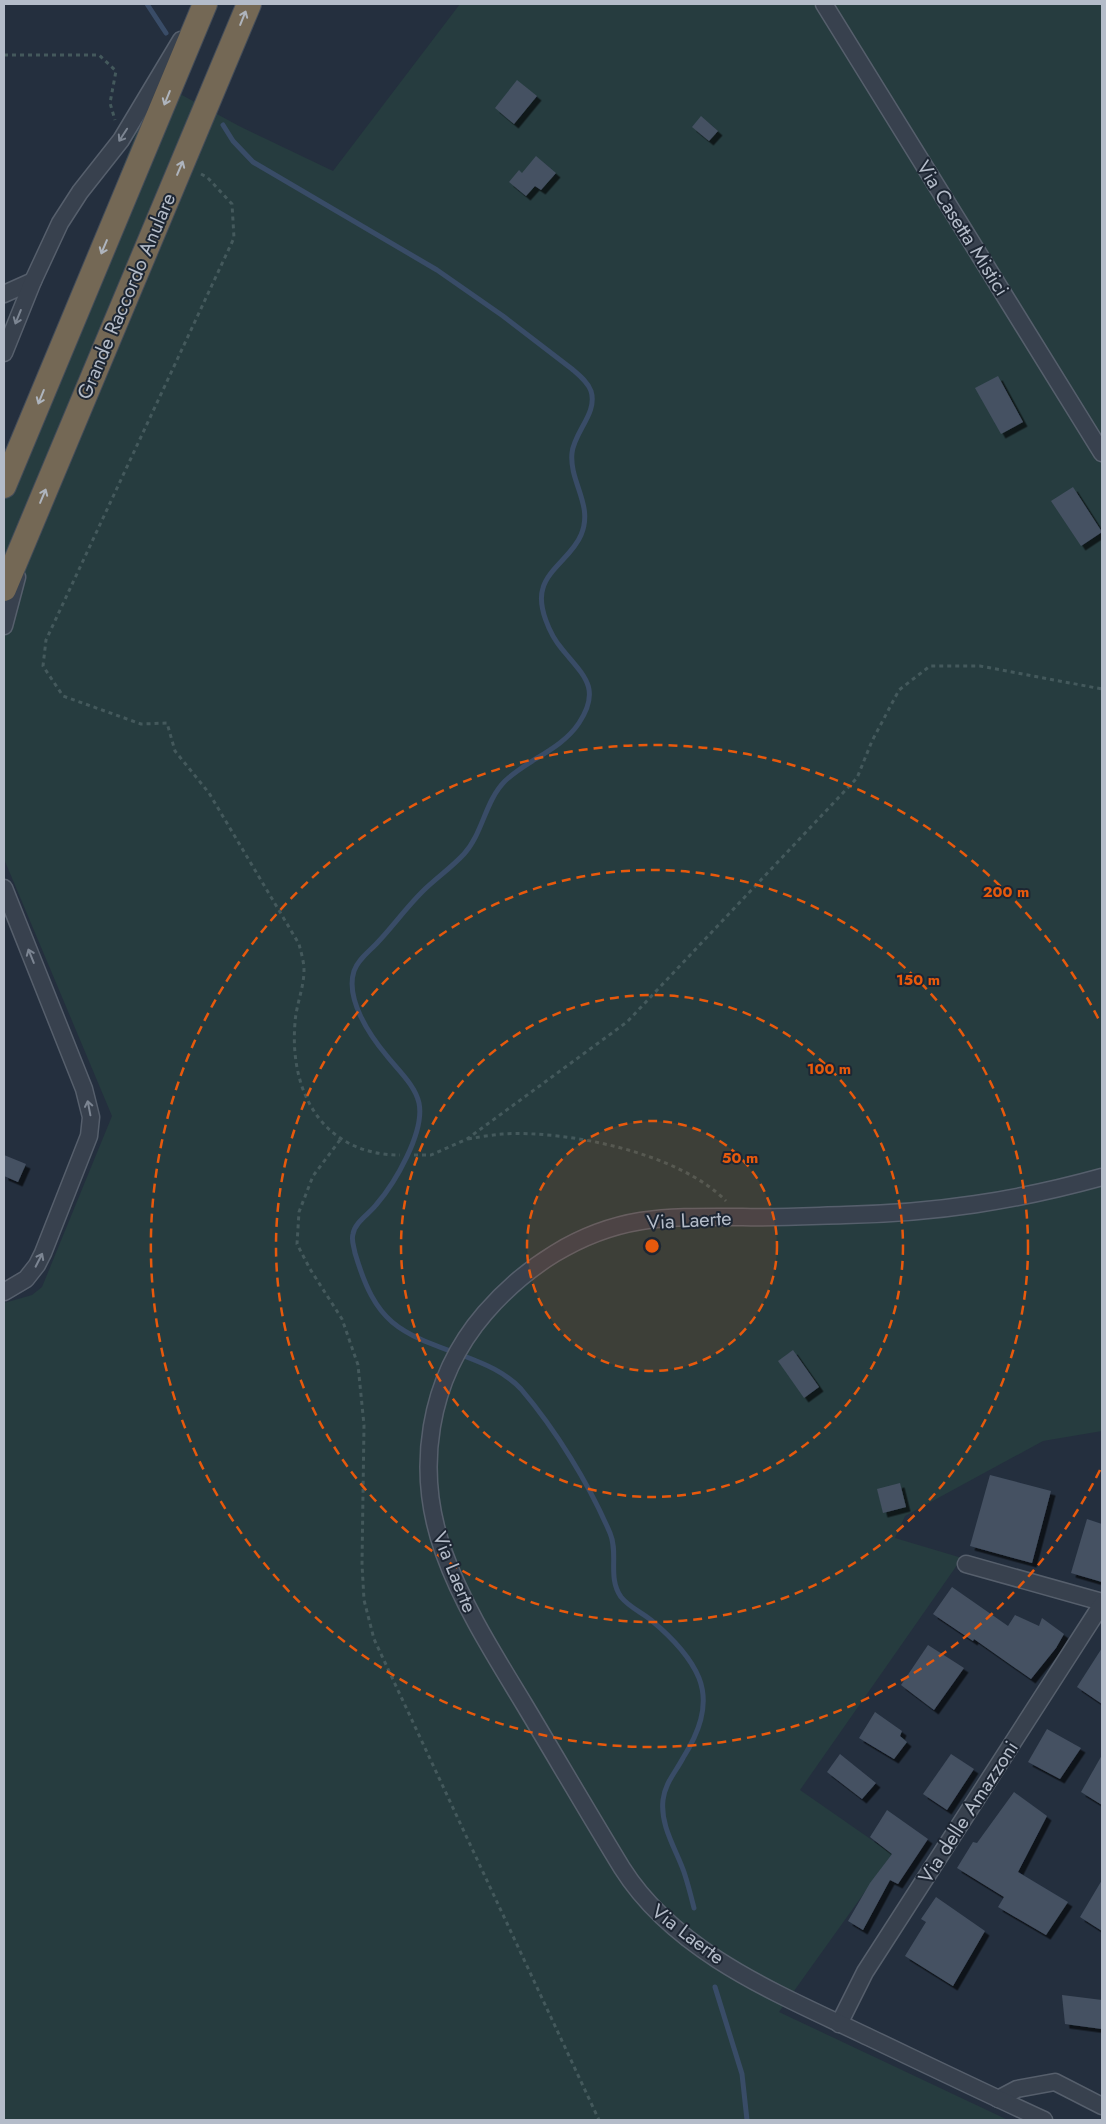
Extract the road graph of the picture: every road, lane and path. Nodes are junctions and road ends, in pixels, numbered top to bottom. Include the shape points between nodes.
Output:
1 (204, 4) edge
2 (248, 4) edge
3 (824, 4) edge
4 (4, 55) edge
5 (121, 140) junction
6 (201, 174) dead end
7 (33, 281) junction
8 (4, 294) edge
9 (4, 353) edge
10 (1102, 453) edge
11 (4, 486) edge
12 (29, 529) junction
13 (4, 589) edge
14 (4, 626) edge
15 (1102, 689) edge
16 (4, 888) edge
17 (467, 1139) junction
18 (340, 1140) junction
19 (400, 1155) dead end
20 (414, 1155) dead end
21 (1102, 1177) edge
22 (742, 1217) junction
23 (4, 1292) edge
24 (966, 1564) dead end
25 (1102, 1603) edge
26 (839, 2024) junction
27 (998, 2099) junction
28 (1102, 2106) edge
29 (599, 2120) edge
30 (1044, 2120) edge

1 -> 5 street
1 -> 11 highway, Grande Raccordo Anulare
12 -> 2 highway, Grande Raccordo Anulare
3 - 10 street, Via Casetta Mistici
4 - 5 path via 99,55 116,71 110,103
5 - 7 street via 70,207
6 - 18 path via 207,176 232,204 234,238 46,640 43,666 63,696 141,724 167,723 175,751 210,793 299,944 304,970 295,1022 295,1062 310,1109
7 - 8 street
7 -> 9 street
12 - 13 highway, Grande Raccordo Anulare
12 - 14 street
15 - 17 path via 980,666 930,666 899,690 857,778 627,1022
23 -> 16 street via 26,1279 40,1259 89,1136 91,1117 87,1096
17 - 20 path via 431,1155
17 - 22 path via 502,1134 553,1135 654,1158 703,1182
18 - 19 path via 379,1155
18 - 29 path via 313,1176 299,1212 297,1244 342,1319 358,1365 364,1425 364,1600 374,1639
21 - 22 street, Via Laerte via 1009,1200 965,1207 884,1214
22 - 26 street, Via Laerte via 702,1216 620,1226 557,1252 527,1272 501,1296 460,1346 445,1377 432,1420 429,1451 432,1504 444,1552 457,1585 488,1645 643,1898 697,1945 769,1989
24 - 25 street
25 - 26 street, Via delle Amazzoni via 865,1972
26 - 27 street, Via Laerte
27 - 28 street via 1017,2089 1055,2082
27 - 30 street, Via Laerte

